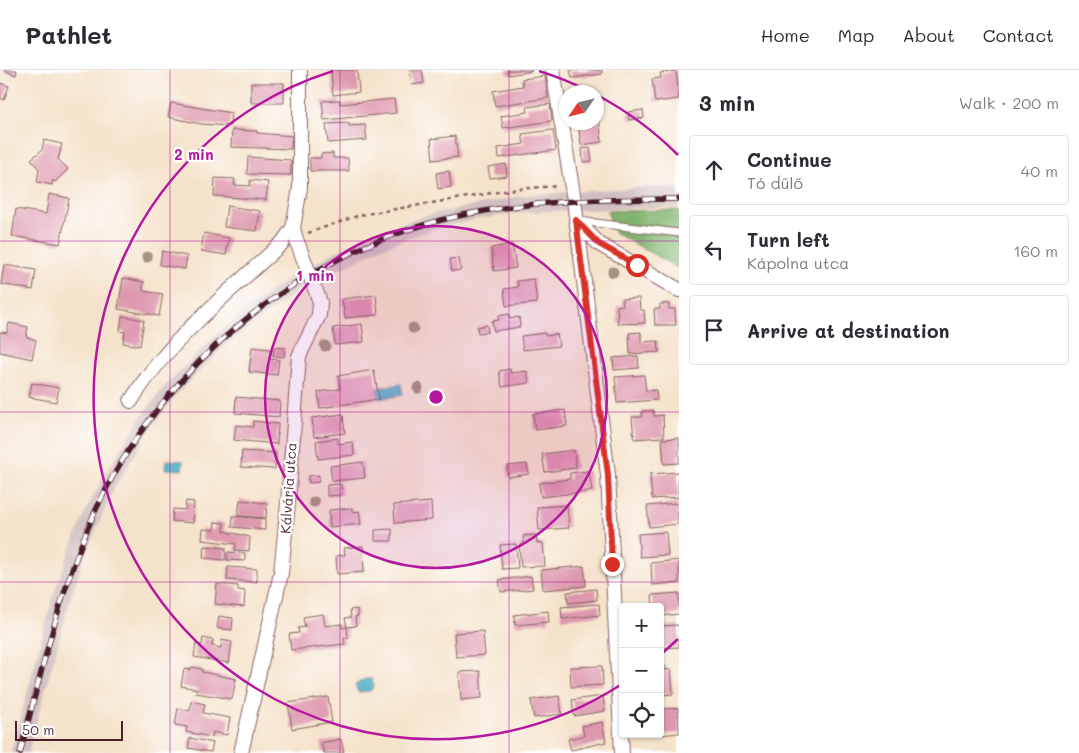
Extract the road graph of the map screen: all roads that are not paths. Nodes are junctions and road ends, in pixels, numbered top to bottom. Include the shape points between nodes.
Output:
1 (300, 70) edge
2 (553, 70) edge
3 (576, 220) junction
4 (679, 233) edge
5 (295, 234) junction
6 (679, 290) edge
7 (131, 401) dead end
8 (241, 753) edge
9 (622, 753) edge

1 - 5 street via 300,188
2 - 3 street
3 - 4 lane
3 - 6 street via 599,244
3 - 9 street via 608,475
5 - 7 street via 170,349 146,376
5 - 8 street, Kálvária utca, bridge via 320,302 319,315 298,356 281,574

